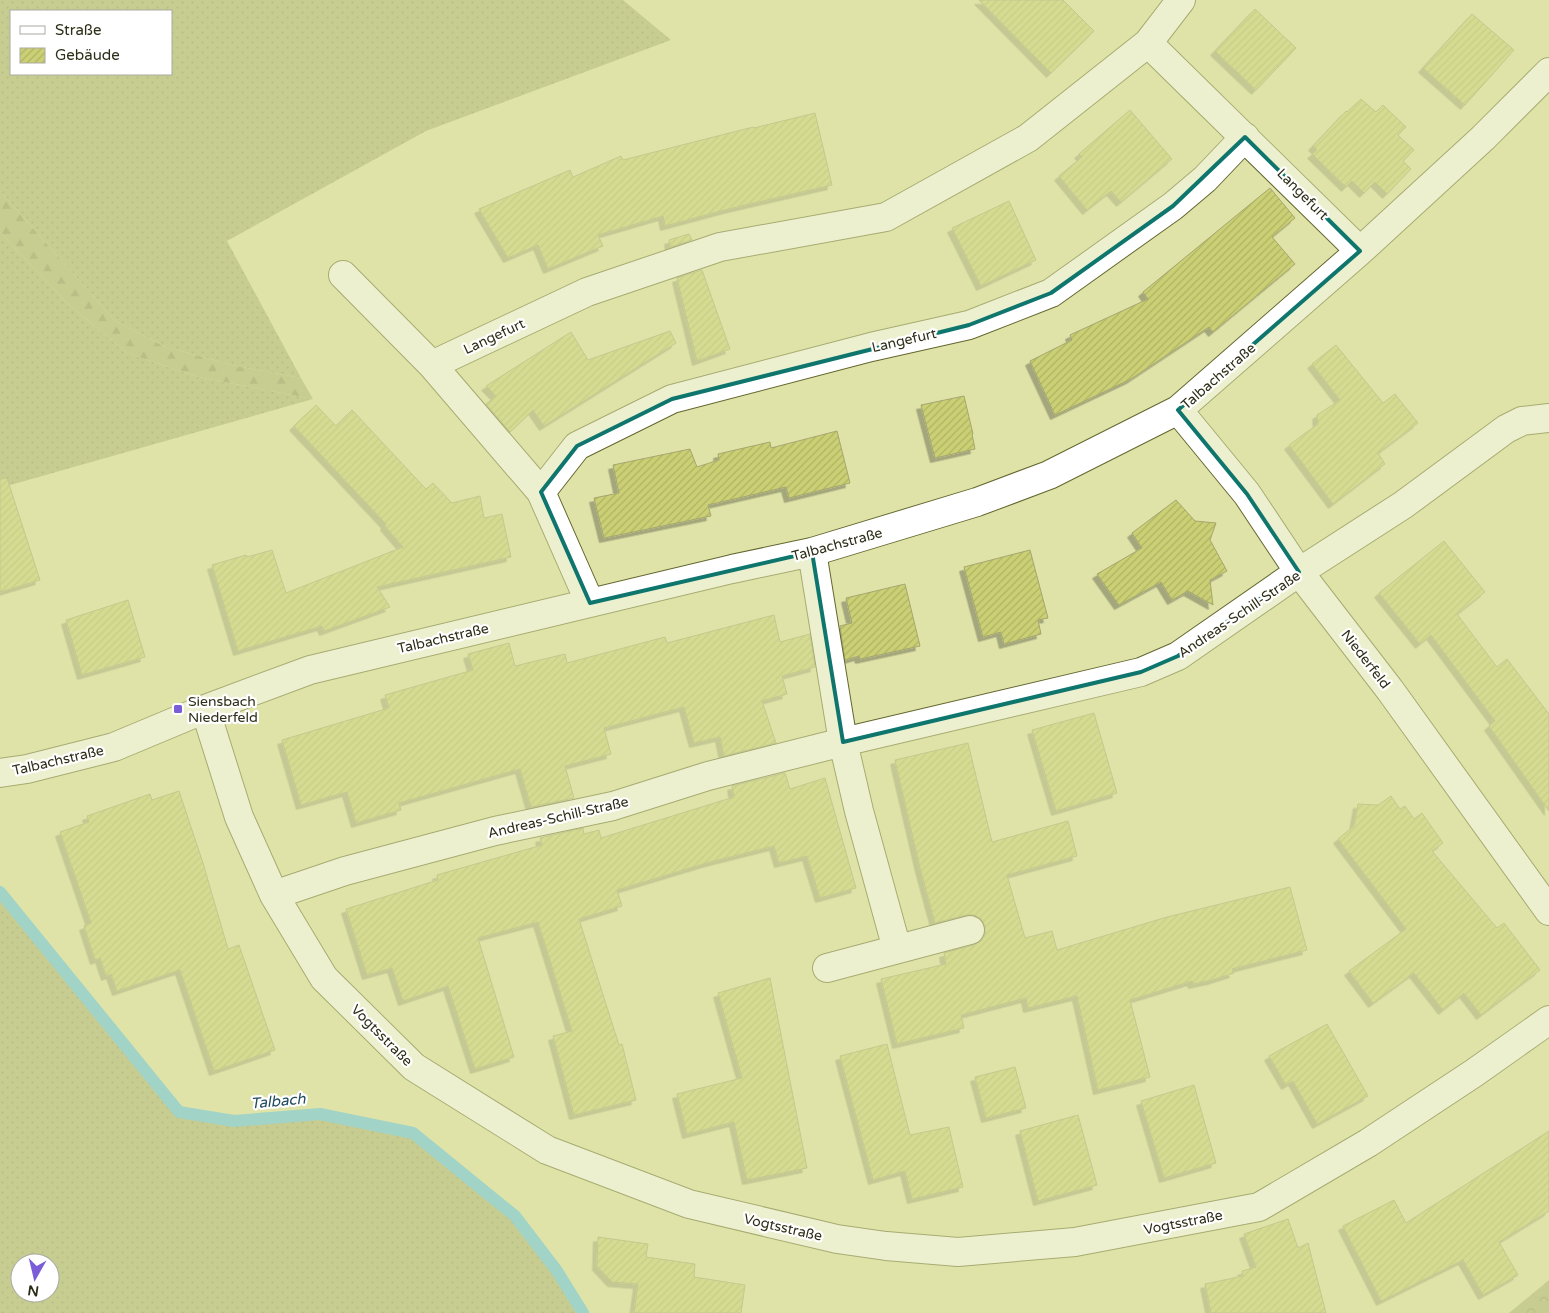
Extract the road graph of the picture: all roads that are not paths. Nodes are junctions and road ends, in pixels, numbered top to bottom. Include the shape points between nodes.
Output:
1 (1181, 0) edge
2 (1148, 43) junction
3 (1549, 72) edge
4 (1245, 137) junction
5 (1360, 251) junction
6 (343, 275) dead end
7 (432, 365) junction
8 (1178, 410) junction
9 (1544, 418) edge
10 (541, 492) junction
11 (812, 552) junction
12 (1299, 572) junction
13 (590, 603) junction
14 (205, 709) junction
15 (843, 742) junction
16 (0, 773) edge
17 (274, 896) junction
18 (1549, 911) edge
19 (970, 930) dead end
20 (897, 949) junction
21 (827, 968) dead end
22 (1549, 1020) edge

1 - 2 street, Langefurt
2 - 4 street, Langefurt
2 - 7 street, Langefurt via 1028,138 886,218 720,247 587,292
3 - 5 street, Talbachstraße via 1483,138
4 - 5 street, Langefurt
4 - 10 street, Langefurt via 1205,179 1173,206 1051,293 969,325 672,399 577,446
5 - 8 street, Talbachstraße
6 - 7 street
7 - 10 street
8 - 11 street, Talbachstraße via 1049,475 977,502
8 - 12 street, Niederfeld via 1247,494
9 - 12 street, Andreas-Schill-Straße via 1522,421 1506,430 1403,505
10 - 13 street
11 - 13 street, Talbachstraße
11 - 15 street
12 - 15 street, Andreas-Schill-Straße via 1178,656 1141,672
12 - 18 street, Niederfeld via 1390,690
13 - 14 street, Talbachstraße via 310,670
14 - 16 street, Talbachstraße via 114,747
14 - 17 street, Vogtsstraße via 239,817
15 - 17 street, Andreas-Schill-Straße via 708,776 613,806 495,831 345,871
15 - 20 street
17 - 22 street, Vogtsstraße via 324,978 414,1067 547,1150 689,1204 837,1240 886,1246 958,1252 1074,1242 1259,1207 1368,1143
19 - 20 street
20 - 21 street

